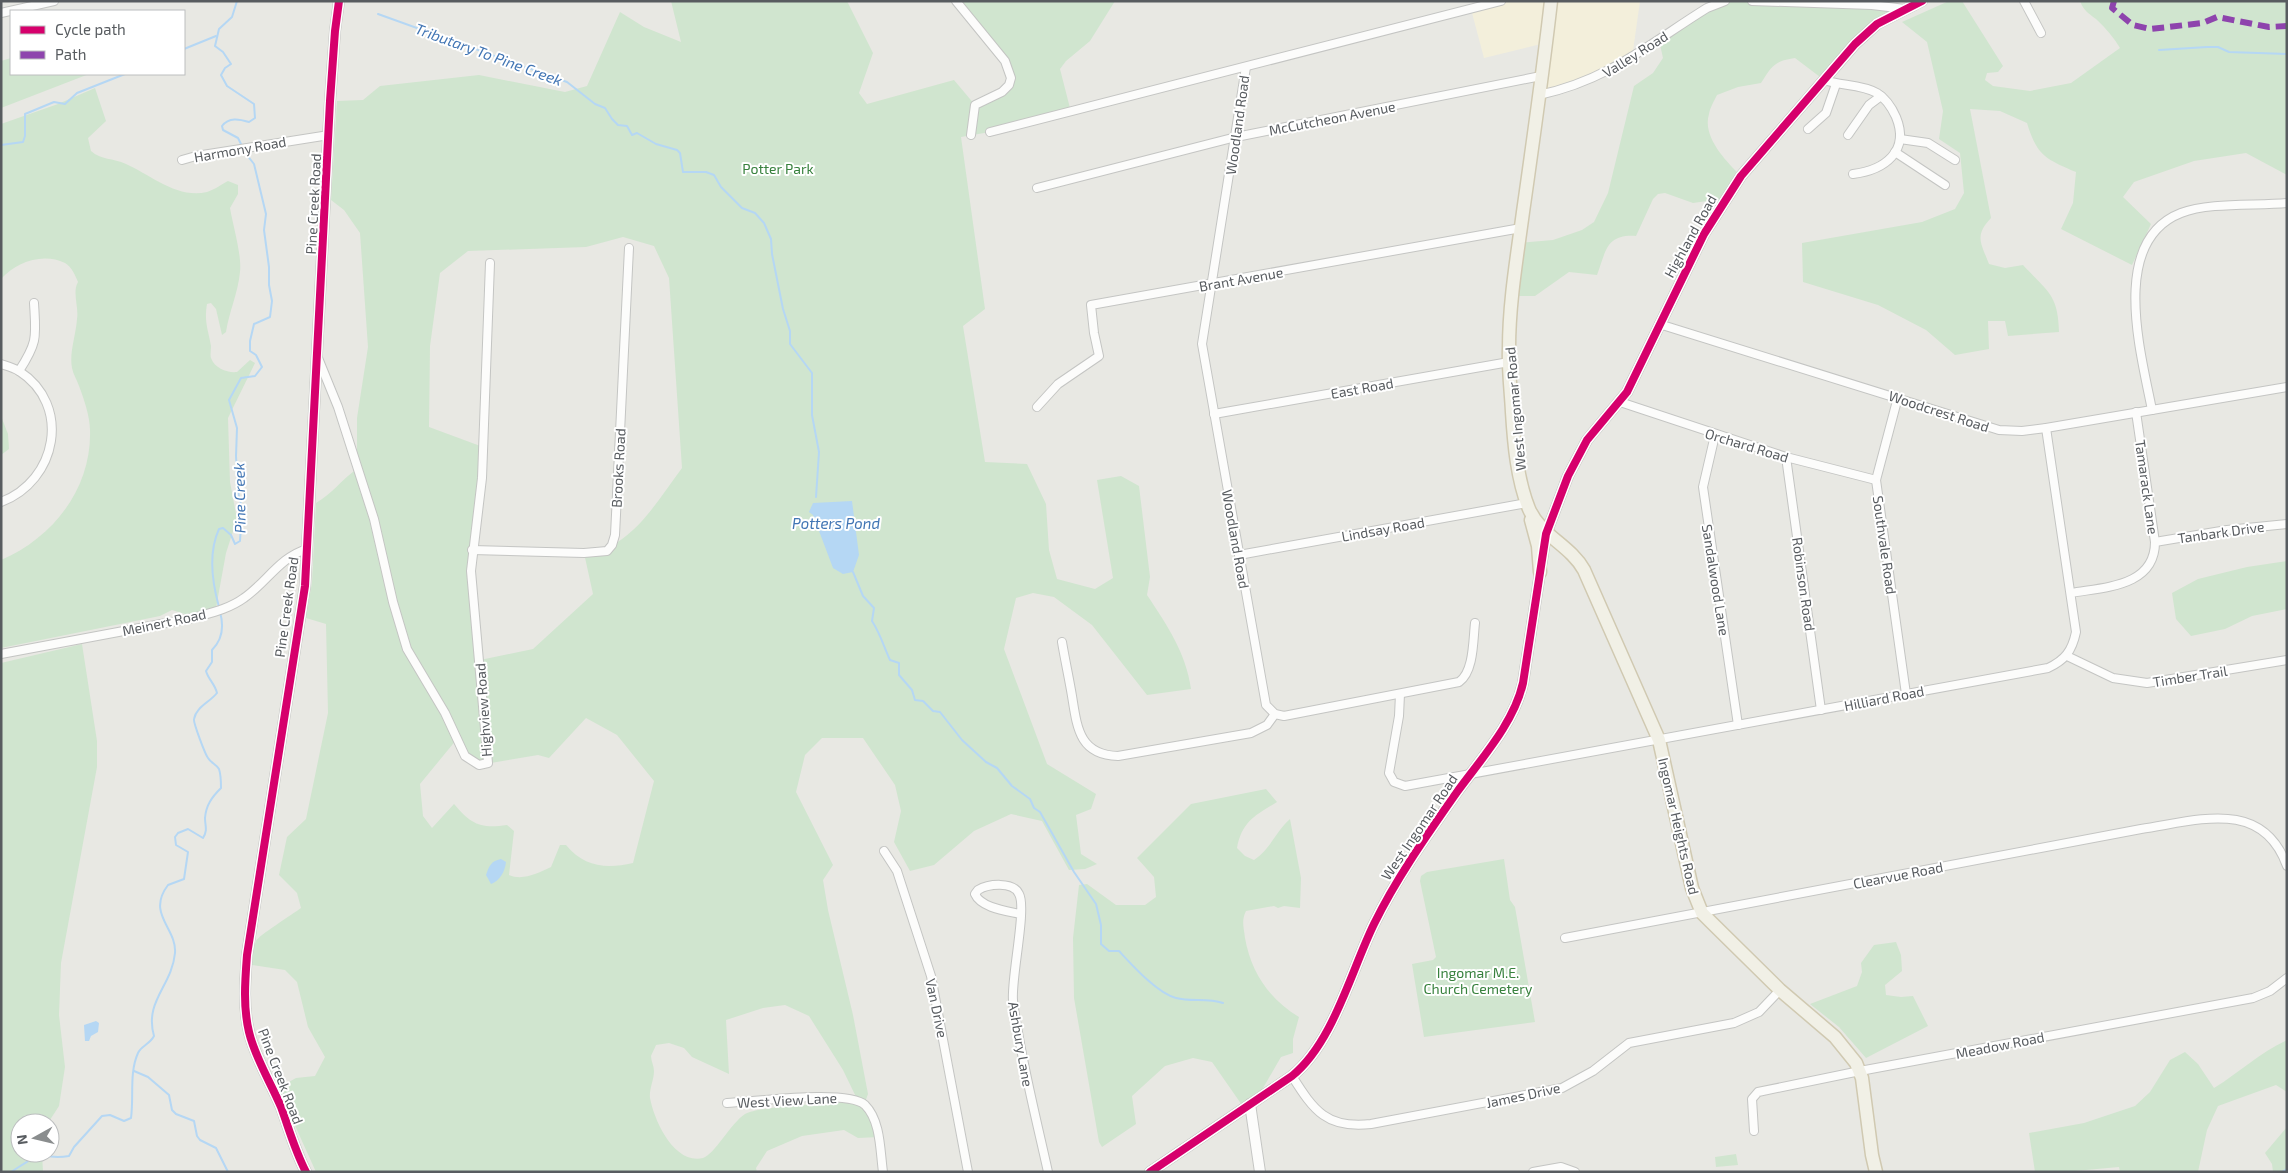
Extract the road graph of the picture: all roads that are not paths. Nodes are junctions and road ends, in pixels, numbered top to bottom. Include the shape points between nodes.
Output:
1 (54, 1) edge
2 (339, 1) edge
3 (956, 1) edge
4 (1501, 1) edge
5 (1552, 1) edge
6 (1725, 1) edge
7 (1752, 1) edge
8 (1922, 1) edge
9 (2024, 1) edge
10 (1905, 9) junction
11 (14, 10) edge
12 (2041, 33) dead end
13 (1246, 67) junction
14 (1542, 76) junction
15 (1824, 80) junction
16 (1836, 84) junction
17 (1539, 95) junction
18 (1881, 96) junction
19 (1808, 129) dead end
20 (990, 132) dead end
21 (329, 135) junction
22 (971, 135) dead end
23 (1848, 135) dead end
24 (1236, 137) junction
25 (1900, 139) junction
26 (1895, 152) junction
27 (182, 160) dead end
28 (1955, 160) dead end
29 (1853, 174) dead end
30 (1945, 185) dead end
31 (1037, 188) dead end
32 (2287, 203) edge
33 (1521, 228) junction
34 (629, 248) dead end
35 (490, 263) dead end
36 (1212, 284) junction
37 (34, 303) dead end
38 (1659, 324) junction
39 (317, 356) junction
40 (1509, 362) junction
41 (1, 364) edge
42 (19, 371) junction
43 (2287, 387) edge
44 (1898, 397) junction
45 (1620, 402) junction
46 (1037, 407) dead end
47 (2152, 410) junction
48 (2136, 412) junction
49 (1214, 414) junction
50 (2046, 428) junction
51 (1715, 435) junction
52 (1786, 457) junction
53 (1876, 480) junction
54 (1, 502) edge
55 (1527, 503) junction
56 (2287, 524) edge
57 (1546, 534) junction
58 (2155, 542) junction
59 (306, 549) junction
60 (472, 550) junction
61 (1239, 555) junction
62 (1540, 572) junction
63 (2071, 593) junction
64 (1475, 624) dead end
65 (1062, 642) dead end
66 (1, 654) edge
67 (2067, 656) junction
68 (2287, 660) edge
69 (1400, 694) junction
70 (1906, 694) junction
71 (1821, 710) junction
72 (1274, 714) junction
73 (1738, 725) junction
74 (1659, 740) junction
75 (1470, 775) junction
76 (884, 851) dead end
77 (2287, 866) edge
78 (1702, 913) junction
79 (1020, 914) junction
80 (1565, 938) dead end
81 (2287, 978) edge
82 (1780, 990) junction
83 (1860, 1071) junction
84 (1292, 1076) junction
85 (727, 1103) dead end
86 (1250, 1104) junction
87 (1754, 1131) dead end
88 (306, 1172) edge
89 (883, 1172) edge
90 (968, 1172) edge
91 (1048, 1172) edge
92 (1150, 1172) edge
93 (1260, 1172) edge
94 (1533, 1172) edge
95 (1575, 1172) edge
96 (1876, 1172) edge

1 - 11 street
2 - 21 street, Pine Creek Road
3 - 22 street via 1005,61 1011,78 1009,86 1002,92 975,106
4 - 13 street
5 - 14 main road, West Ingomar Road
6 - 17 street, Valley Road via 1707,8 1607,72 1569,88
7 - 10 street
8 - 10 street, Highland Road
9 - 12 street
10 - 15 street, Highland Road via 1870,28
13 - 20 street
13 - 24 street, Woodland Road
14 - 17 main road, West Ingomar Road
14 - 24 street, McCutcheon Avenue
15 - 16 street
15 - 38 street, Highland Road via 1733,186 1704,234
16 - 18 street via 1864,88
16 - 19 street via 1826,113
17 - 33 main road, West Ingomar Road
18 - 23 street via 1869,105
18 - 25 street via 1894,114
21 - 27 street, Harmony Road
21 - 39 street, Pine Creek Road
24 - 31 street, McCutcheon Avenue
24 - 36 street, Woodland Road
25 - 26 street
25 - 28 street via 1928,143
26 - 29 street via 1876,169
26 - 30 street
32 - 47 street via 2182,212 2152,234 2142,254 2135,294
33 - 36 street, Brant Avenue
33 - 40 main road, West Ingomar Road via 1510,321
34 - 60 street, Brooks Road via 612,545 607,551 584,553
35 - 60 street, Highview Road via 482,478
36 - 46 street, Brant Avenue via 1091,305 1099,356 1058,384
36 - 49 street, Woodland Road via 1202,344
37 - 42 street via 36,333 33,350
38 - 44 street, Woodcrest Road
38 - 45 street, Highland Road
39 - 59 street, Pine Creek Road
39 - 60 street, Highview Road via 338,407 374,519 407,649 445,713 464,756 479,765 488,763 472,590
40 - 49 street, East Road
40 - 55 main road, West Ingomar Road via 1516,450
41 - 42 street
42 - 54 street via 44,399 50,414 52,436 49,454 34,481 26,490
43 - 47 street, Woodcrest Road
44 - 50 street, Woodcrest Road via 1989,428 2010,431
44 - 53 street, Southvale Road
45 - 51 street, Orchard Road
45 - 57 street, Highland Road via 1577,456
47 - 48 street, Woodcrest Road
48 - 50 street, Woodcrest Road
48 - 58 street, Tamarack Lane
49 - 61 street, Woodland Road
50 - 63 street
51 - 52 street, Orchard Road
51 - 73 street, Sandalwood Lane via 1703,488
52 - 53 street, Orchard Road
52 - 71 street, Robinson Road
53 - 70 street, Southvale Road
55 - 57 main road, West Ingomar Road
55 - 61 street, Lindsay Road
55 - 62 main road via 1538,546
56 - 58 street, Tanbark Drive
57 - 62 street, West Ingomar Road
57 - 74 main road, Ingomar Heights Road via 1571,552 1584,570
58 - 63 street, Tamarack Lane via 2150,563 2134,579 2119,585
59 - 66 street, Meinert Road via 286,558 243,599 216,611 184,620
59 - 88 street, Pine Creek Road via 302,601 246,955 245,979 250,1035
61 - 72 street, Woodland Road via 1263,693 1266,705
62 - 75 street, West Ingomar Road via 1518,701
63 - 67 street via 2076,632
64 - 69 street via 1469,666 1464,678 1456,683
65 - 72 street via 1078,732 1088,746 1102,754 1118,756 1251,733 1267,725
67 - 68 street, Timber Trail via 2113,678 2147,683
67 - 70 street, Hilliard Road via 2040,670
69 - 72 street via 1284,716
69 - 75 street via 1389,773 1394,782 1405,786
70 - 71 street, Hilliard Road
71 - 73 street, Hilliard Road
73 - 74 street, Hilliard Road
74 - 75 street, Hilliard Road
74 - 78 main road, Ingomar Heights Road via 1692,888
75 - 84 street, West Ingomar Road via 1396,882 1322,1042
76 - 90 street, Van Drive via 898,871 931,976
77 - 78 street, Clearvue Road via 2262,830 2249,822 2232,818 2212,819 2141,829
78 - 80 street, Clearvue Road
78 - 82 main road, Ingomar Heights Road
79 - 79 street, Ashbury Lane via 1020,896 1015,889 1003,885 983,886 975,894 986,905
79 - 91 street, Ashbury Lane via 1013,1000
81 - 83 street, Meadow Road via 2280,985 2252,998
82 - 83 main road, Ingomar Heights Road via 1843,1046
82 - 84 street, James Drive via 1759,1012 1734,1023 1629,1043 1593,1071 1562,1088 1371,1124 1344,1125 1330,1120 1312,1104
83 - 87 street, Meadow Road via 1758,1092 1752,1099
83 - 96 main road, Ingomar Heights Road
84 - 86 street, West Ingomar Road
85 - 89 street, West View Lane via 836,1096 858,1102 864,1105 875,1124
86 - 92 street, West Ingomar Road
86 - 93 street
94 - 95 street via 1561,1166

